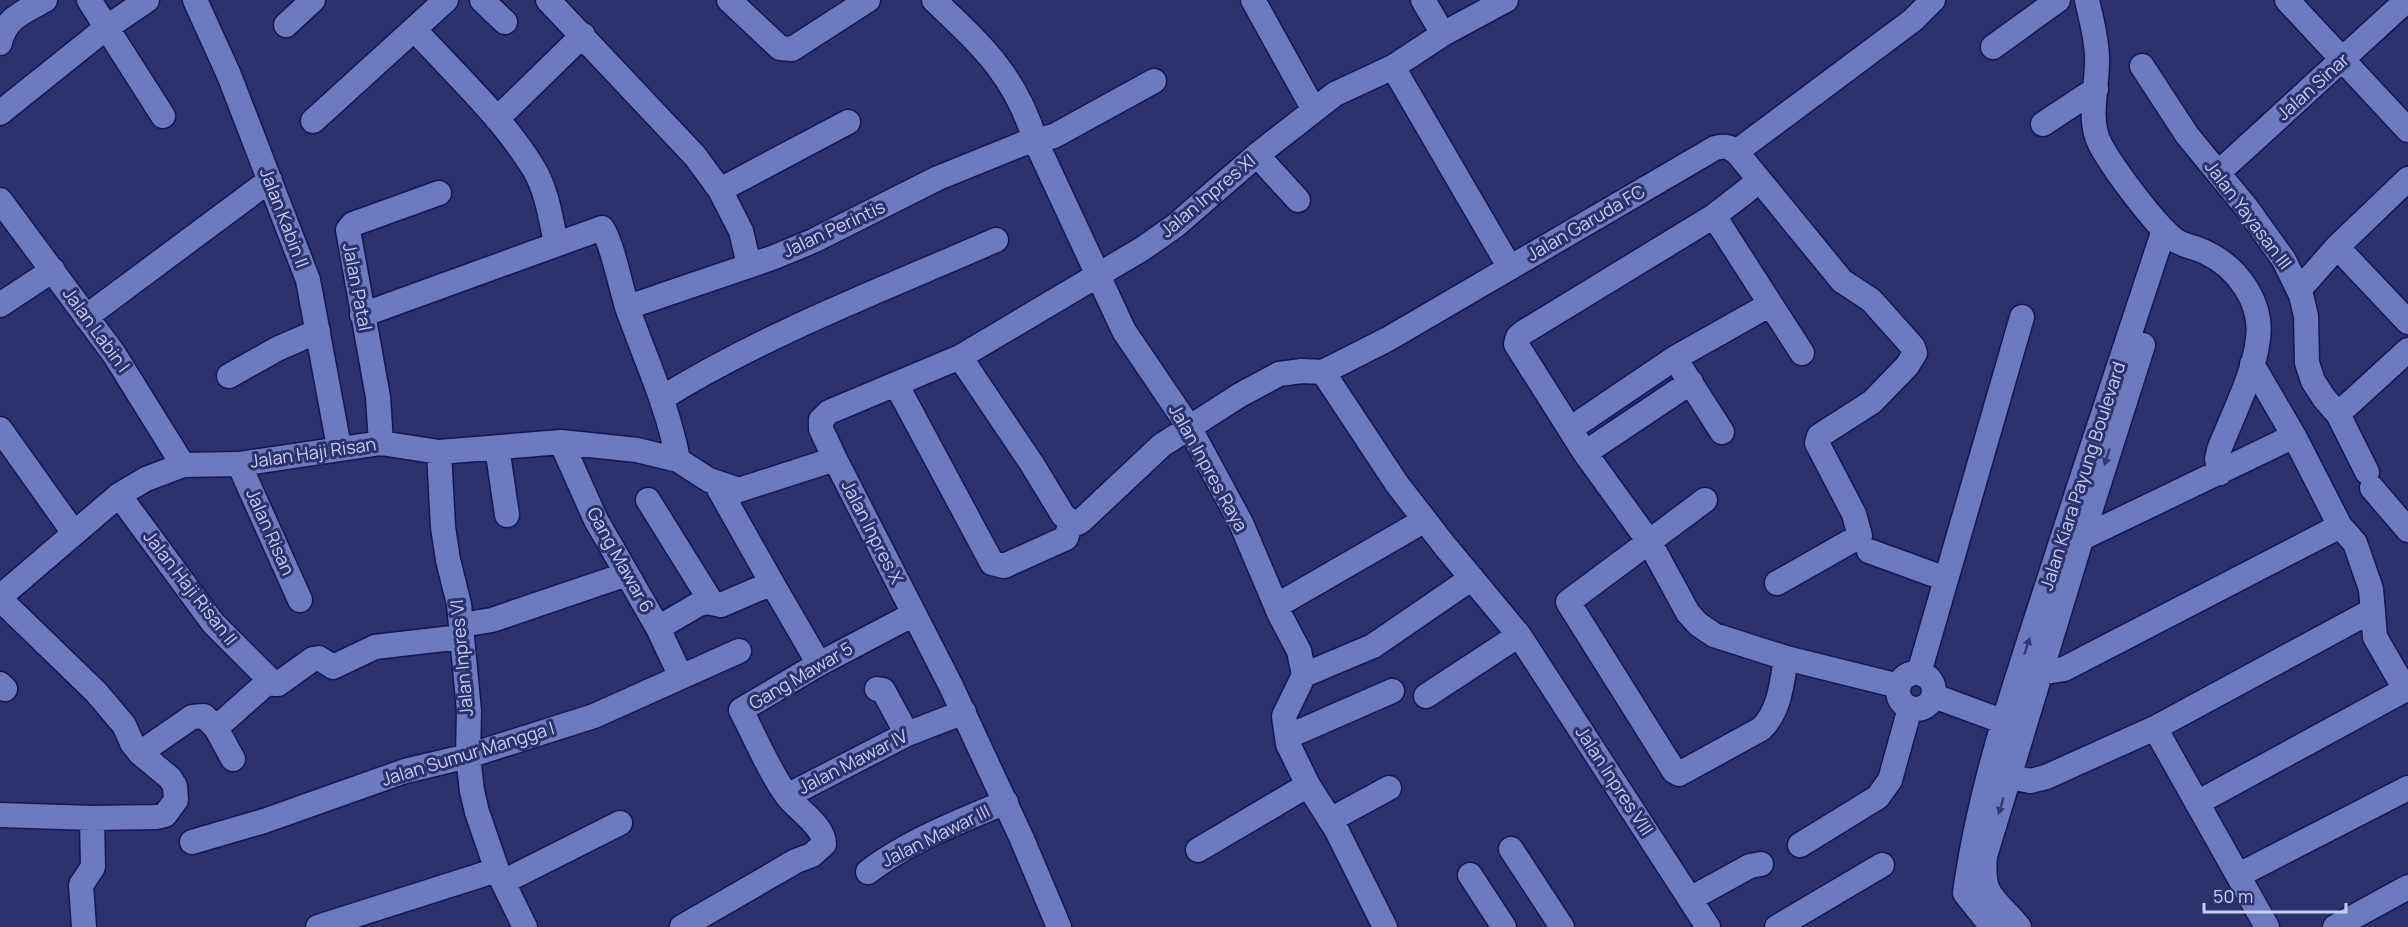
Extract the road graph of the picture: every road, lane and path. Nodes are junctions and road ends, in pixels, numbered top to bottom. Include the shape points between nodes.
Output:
1 (45, 0) edge
2 (89, 0) edge
3 (147, 0) edge
4 (195, 0) edge
5 (313, 0) edge
6 (446, 0) edge
7 (482, 0) edge
8 (548, 0) edge
9 (729, 0) edge
10 (868, 0) edge
11 (934, 0) edge
12 (1253, 0) edge
13 (1423, 0) edge
14 (1506, 0) edge
15 (1933, 0) edge
16 (2058, 0) edge
17 (2087, 0) edge
18 (2288, 0) edge
19 (2407, 0) edge
20 (505, 22) dead end
21 (286, 25) dead end
22 (106, 28) junction
23 (414, 29) junction
24 (1443, 34) junction
25 (583, 35) junction
26 (0, 43) edge
27 (1992, 47) dead end
28 (2343, 60) junction
29 (2142, 66) dead end
30 (1393, 67) junction
31 (1154, 81) dead end
32 (2096, 89) junction
33 (1314, 110) junction
34 (0, 113) edge
35 (163, 116) dead end
36 (498, 119) junction
37 (313, 121) dead end
38 (848, 122) dead end
39 (2043, 124) dead end
40 (2408, 130) edge
41 (1035, 140) junction
42 (1736, 152) junction
43 (1257, 155) junction
44 (2218, 173) junction
45 (2408, 179) edge
46 (270, 180) junction
47 (1750, 188) dead end
48 (720, 190) junction
49 (439, 193) dead end
50 (0, 200) edge
51 (1298, 200) dead end
52 (1714, 216) junction
53 (2171, 236) junction
54 (996, 240) dead end
55 (556, 244) junction
56 (2337, 247) junction
57 (749, 265) junction
58 (1510, 268) junction
59 (53, 270) junction
60 (1098, 275) junction
61 (2299, 290) junction
62 (0, 304) edge
63 (1769, 305) junction
64 (628, 307) junction
65 (362, 315) junction
66 (86, 317) junction
67 (2022, 317) dead end
68 (2408, 322) edge
69 (318, 331) junction
70 (2408, 350) edge
71 (1802, 353) dead end
72 (960, 357) junction
73 (1675, 358) junction
74 (2252, 364) junction
75 (1323, 372) junction
76 (229, 376) dead end
77 (1691, 382) junction
78 (896, 384) junction
79 (662, 398) junction
80 (2338, 414) junction
81 (1190, 427) junction
82 (0, 429) edge
83 (1570, 429) junction
84 (1722, 432) dead end
85 (2294, 436) junction
86 (561, 442) junction
87 (381, 443) junction
88 (339, 447) junction
89 (497, 447) junction
90 (439, 452) junction
91 (1585, 453) junction
92 (835, 459) junction
93 (678, 460) junction
94 (239, 464) junction
95 (183, 465) junction
96 (2220, 473) junction
97 (715, 482) junction
98 (119, 495) junction
99 (648, 500) dead end
100 (1705, 500) dead end
101 (507, 515) dead end
102 (1425, 520) junction
103 (1071, 522) junction
104 (2340, 526) junction
105 (2408, 530) edge
106 (74, 533) junction
107 (1650, 543) junction
108 (2070, 544) junction
109 (1869, 551) dead end
110 (627, 574) junction
111 (1472, 578) junction
112 (1946, 579) junction
113 (772, 583) junction
114 (1777, 583) dead end
115 (2, 592) edge
116 (300, 600) dead end
117 (712, 603) junction
118 (1276, 606) junction
119 (2373, 610) junction
120 (914, 614) junction
121 (658, 628) junction
122 (461, 631) junction
123 (1519, 635) junction
124 (739, 651) dead end
125 (1786, 658) junction
126 (819, 664) junction
127 (1919, 673) junction
128 (1304, 675) junction
129 (2029, 675) junction
130 (681, 677) junction
131 (268, 681) junction
132 (1899, 686) junction
133 (2408, 687) edge
134 (877, 689) dead end
135 (1392, 691) dead end
136 (1426, 696) dead end
137 (1934, 696) junction
138 (1910, 708) junction
139 (964, 712) junction
140 (2013, 726) junction
141 (216, 728) junction
142 (2155, 728) junction
143 (907, 734) junction
144 (1287, 737) junction
145 (140, 753) junction
146 (468, 756) junction
147 (234, 759) dead end
148 (2000, 775) junction
149 (1308, 785) junction
150 (1389, 788) dead end
151 (2408, 788) edge
152 (787, 796) junction
153 (1006, 802) junction
154 (2197, 803) junction
155 (0, 815) edge
156 (92, 818) junction
157 (1330, 820) junction
158 (620, 823) dead end
159 (192, 842) dead end
160 (1800, 845) dead end
161 (1511, 849) dead end
162 (1198, 850) dead end
163 (1761, 864) dead end
164 (1882, 865) dead end
165 (868, 872) dead end
166 (1470, 875) dead end
167 (2239, 875) junction
168 (500, 876) junction
169 (2408, 887) edge
170 (1690, 899) junction
171 (1053, 925) edge
172 (84, 927) edge
173 (318, 927) edge
174 (525, 927) edge
175 (682, 927) edge
176 (1385, 927) edge
177 (1504, 927) edge
178 (1562, 927) edge
179 (1708, 927) edge
180 (1777, 927) edge
181 (1992, 927) edge
182 (2019, 927) edge
183 (2267, 927) edge
184 (2335, 927) edge

1 - 26 street via 11,20
2 - 22 street
3 - 22 street
4 - 46 street, Jalan Kabin II
5 - 21 street
6 - 23 street
7 - 20 street
8 - 25 street
9 - 10 street via 780,48 792,49
11 - 41 street, Jalan Inpres Raya via 988,53 1014,86
12 - 33 street
13 - 24 street
14 - 24 street, Jalan Inpres XI
15 - 42 street via 1913,20
16 - 27 street
17 - 32 street via 2096,42
18 - 28 street
19 - 28 street, Jalan Sinar
22 - 34 street
22 - 35 street
23 - 36 street
23 - 37 street
24 - 30 street, Jalan Inpres XI
25 - 36 street
25 - 48 street via 680,138
28 - 40 street
28 - 44 street, Jalan Sinar
29 - 44 street, Jalan Yayasan III via 2187,135
30 - 33 street, Jalan Inpres XI via 1335,94
30 - 58 street
31 - 41 street, Jalan Perintis via 1054,136
32 - 39 street
32 - 53 street via 2094,124 2098,140 2108,159
33 - 43 street, Jalan Inpres XI
36 - 55 street via 535,170 546,196
38 - 48 street
41 - 57 street, Jalan Perintis via 938,178 813,241
41 - 60 street, Jalan Inpres Raya
42 - 58 street, Jalan Garuda FC via 1724,146 1714,148
42 - 114 street via 1842,281 1871,300 1915,353 1872,402 1817,440 1854,514 1860,536
43 - 51 street
43 - 60 street, Jalan Inpres XI via 1175,226
44 - 61 street, Jalan Yayasan III via 2268,236
45 - 56 street
46 - 66 street
46 - 69 street, Jalan Kabin II via 308,280
47 - 52 street
48 - 57 street via 741,231
49 - 65 street, Jalan Patal via 348,230
50 - 59 street, Jalan Labin I
52 - 63 street
52 - 83 street via 1518,337 1519,351
53 - 74 street via 2217,259 2248,291 2258,316 2258,341
53 - 108 street, Jalan Kiara Payung Boulevard
54 - 79 street via 776,335
55 - 64 street via 602,228
55 - 65 street
56 - 61 street
56 - 68 street
57 - 64 street, Jalan Perintis
58 - 75 street, Jalan Garuda FC
59 - 62 street
59 - 66 street, Jalan Labin I
60 - 72 street, Jalan Inpres X
60 - 81 street, Jalan Inpres Raya via 1124,331
61 - 80 street, Jalan Yayasan III via 2306,316 2307,363 2313,381
63 - 71 street
63 - 73 street
64 - 79 street
65 - 87 street, Jalan Patal via 378,397
66 - 95 street, Jalan Labin I via 133,382
67 - 112 street
69 - 76 street
69 - 88 street, Jalan Kabin II
70 - 80 street
72 - 78 street, Jalan Inpres X
72 - 103 street
73 - 77 street
73 - 83 street
74 - 85 street
74 - 96 street via 2219,450
75 - 81 street, Jalan Garuda FC via 1280,374
75 - 102 street, Jalan Inpres VIII via 1396,484
77 - 84 street
77 - 91 street
78 - 92 street, Jalan Inpres X via 829,412 821,420 821,429
78 - 103 street via 992,563 1004,566 1066,538
79 - 93 street
80 - 105 street, Jalan Yayasan III via 2370,480
81 - 103 street, Jalan Garuda FC via 1162,445 1081,521
81 - 118 street, Jalan Inpres Raya via 1241,523
82 - 106 street
83 - 91 street
85 - 96 street
85 - 104 street
86 - 89 street, Jalan Haji Risan
86 - 93 street, Jalan Haji Risan via 637,450
86 - 110 street, Gang Mawar 6 via 596,520
87 - 88 street, Jalan Haji Risan
87 - 90 street, Jalan Haji Risan
88 - 94 street, Jalan Haji Risan
89 - 90 street, Jalan Haji Risan
89 - 101 street
90 - 122 street, Jalan Inpres VI via 443,527
91 - 107 street
92 - 97 street, Jalan Haji Risan via 739,490
92 - 120 street, Jalan Inpres X
93 - 97 street, Jalan Haji Risan
94 - 95 street, Jalan Haji Risan
94 - 116 street, Jalan Risan
95 - 98 street, Jalan Haji Risan via 146,479
96 - 108 street
97 - 113 street
98 - 106 street, Jalan Haji Risan
98 - 131 street, Jalan Haji Risan II via 213,623
99 - 117 street
100 - 107 street
102 - 111 street, Jalan Inpres VIII
102 - 118 street
104 - 119 street via 2355,543 2371,589
104 - 129 street via 2064,669
106 - 115 street, Jalan Haji Risan
107 - 125 street via 1698,624 1714,635
107 - 125 street via 1568,602 1674,771 1687,771 1767,723
108 - 129 street, Jalan Kiara Payung Boulevard
109 - 112 street
110 - 121 street, Gang Mawar 6
110 - 122 street
111 - 123 street, Jalan Inpres VIII
111 - 128 street via 1373,646
112 - 127 street
113 - 117 street via 721,605
113 - 126 street
115 - 145 street via 96,692
117 - 121 street via 699,604
118 - 128 street, Jalan Inpres Raya via 1299,651
119 - 133 street via 2375,637
119 - 142 street
120 - 126 street, Gang Mawar 5
120 - 139 street, Jalan Inpres X
121 - 130 street, Gang Mawar 6
122 - 131 street via 375,647 333,668 319,658 313,659 278,684
122 - 146 street, Jalan Inpres VI via 469,711
123 - 136 street
123 - 170 street, Jalan Inpres VIII
124 - 130 street, Jalan Sumur Mangga I
125 - 132 street
126 - 152 street, Gang Mawar 5 via 741,710
127 - 132 street via 1903,678
127 - 137 street via 1929,677
128 - 144 street via 1284,716
129 - 140 street, Jalan Kiara Payung Boulevard
130 - 146 street, Jalan Sumur Mangga I via 594,716
131 - 141 street
132 - 138 street via 1903,703
133 - 154 street
134 - 143 street via 883,690
135 - 144 street
137 - 138 street via 1920,709
137 - 140 street
138 - 160 street via 1885,789
139 - 143 street, Jalan Mawar IV
139 - 153 street, Jalan Inpres X
140 - 148 street, Jalan Kiara Payung Boulevard
141 - 145 street via 204,716 192,717
141 - 147 street
142 - 148 street via 2046,777 2030,781
142 - 154 street
143 - 152 street, Jalan Mawar IV
144 - 149 street
145 - 156 street via 175,786 176,800 167,813 156,817
146 - 159 street, Jalan Sumur Mangga I via 405,771
146 - 168 street, Jalan Inpres VI via 477,812
148 - 181 street via 1971,855 1965,893
148 -> 182 street via 1983,877 1989,893
149 - 157 street
149 - 162 street
150 - 157 street
151 - 167 street
152 - 175 street, Jalan Mawar IV via 824,838 820,849
153 - 165 street, Jalan Mawar III via 930,837
153 - 171 street, Jalan Inpres X
154 - 167 street
155 - 156 street
156 - 172 street via 93,867 81,885
157 - 176 street
158 - 168 street
161 - 178 street
163 - 170 street via 1750,866
164 - 180 street
166 - 177 street
167 - 183 street
168 - 173 street
168 - 174 street, Jalan Inpres VI
169 - 184 street
170 - 179 street, Jalan Inpres VIII

